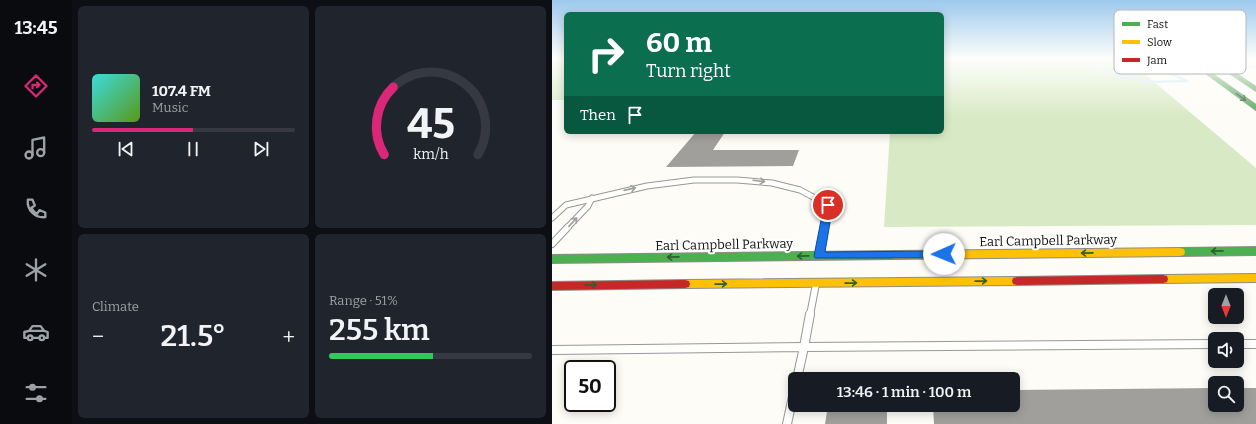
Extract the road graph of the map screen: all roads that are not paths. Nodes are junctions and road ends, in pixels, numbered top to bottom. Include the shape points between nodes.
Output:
1 (1214, 78) edge
2 (1239, 78) edge
3 (1256, 89) edge
4 (1256, 108) edge
5 (592, 198) junction
6 (552, 218) edge
7 (552, 244) edge
8 (1256, 251) edge
9 (819, 256) junction
10 (552, 259) edge
11 (1256, 278) edge
12 (816, 283) junction
13 (552, 286) edge
14 (1208, 344) edge
15 (1244, 344) edge
16 (1256, 344) edge
17 (804, 347) junction
18 (552, 350) edge
19 (799, 372) edge
20 (790, 412) edge
21 (787, 424) edge

1 -> 4 main road
2 - 3 main road
5 - 6 lane via 566,205
7 -> 5 lane via 588,206
5 -> 9 lane via 665,183 694,180 737,180 786,186 800,190 828,205
8 -> 9 main road, Earl Campbell Parkway
9 -> 10 main road, Earl Campbell Parkway
12 -> 11 main road
13 -> 12 main road
12 - 17 lane
14 - 17 lane
15 - 16 lane
17 - 18 lane
17 - 19 lane
20 - 21 lane

